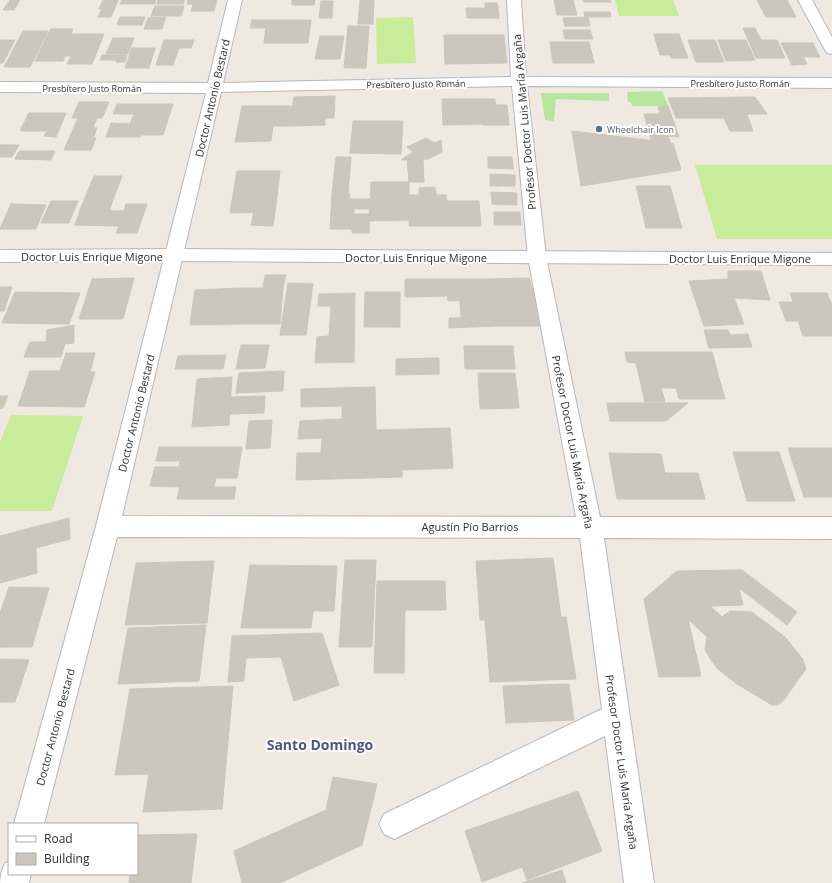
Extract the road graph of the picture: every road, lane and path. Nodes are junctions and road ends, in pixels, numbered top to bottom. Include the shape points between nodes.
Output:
1 (236, 0) edge
2 (514, 0) edge
3 (804, 0) edge
4 (832, 50) edge
5 (519, 81) junction
6 (832, 83) edge
7 (0, 87) edge
8 (215, 88) junction
9 (175, 255) junction
10 (0, 256) edge
11 (537, 257) junction
12 (832, 259) edge
13 (108, 526) junction
14 (590, 526) junction
15 (832, 528) edge
16 (616, 716) junction
17 (29, 823) edge
18 (394, 824) dead end
19 (639, 883) edge

1 - 8 street, Doctor Antonio Bestard
2 - 5 street, Profesor Doctor Luis María Argaña
3 - 4 street
5 - 6 street, Presbítero Justo Román
5 - 8 street, Presbítero Justo Román
5 - 11 street, Profesor Doctor Luis María Argaña
7 - 8 street, Presbítero Justo Román
8 - 9 street, Doctor Antonio Bestard
9 - 10 street, Doctor Luis Enrique Migone
9 - 11 street, Doctor Luis Enrique Migone
9 - 13 street, Doctor Antonio Bestard
11 - 12 street, Doctor Luis Enrique Migone
11 - 14 street, Profesor Doctor Luis María Argaña
13 - 14 street, Agustín Pío Barrios
13 - 17 street, Doctor Antonio Bestard
14 - 15 street, Agustín Pío Barrios
14 - 16 street, Profesor Doctor Luis María Argaña
16 - 18 street
16 - 19 street, Profesor Doctor Luis María Argaña

